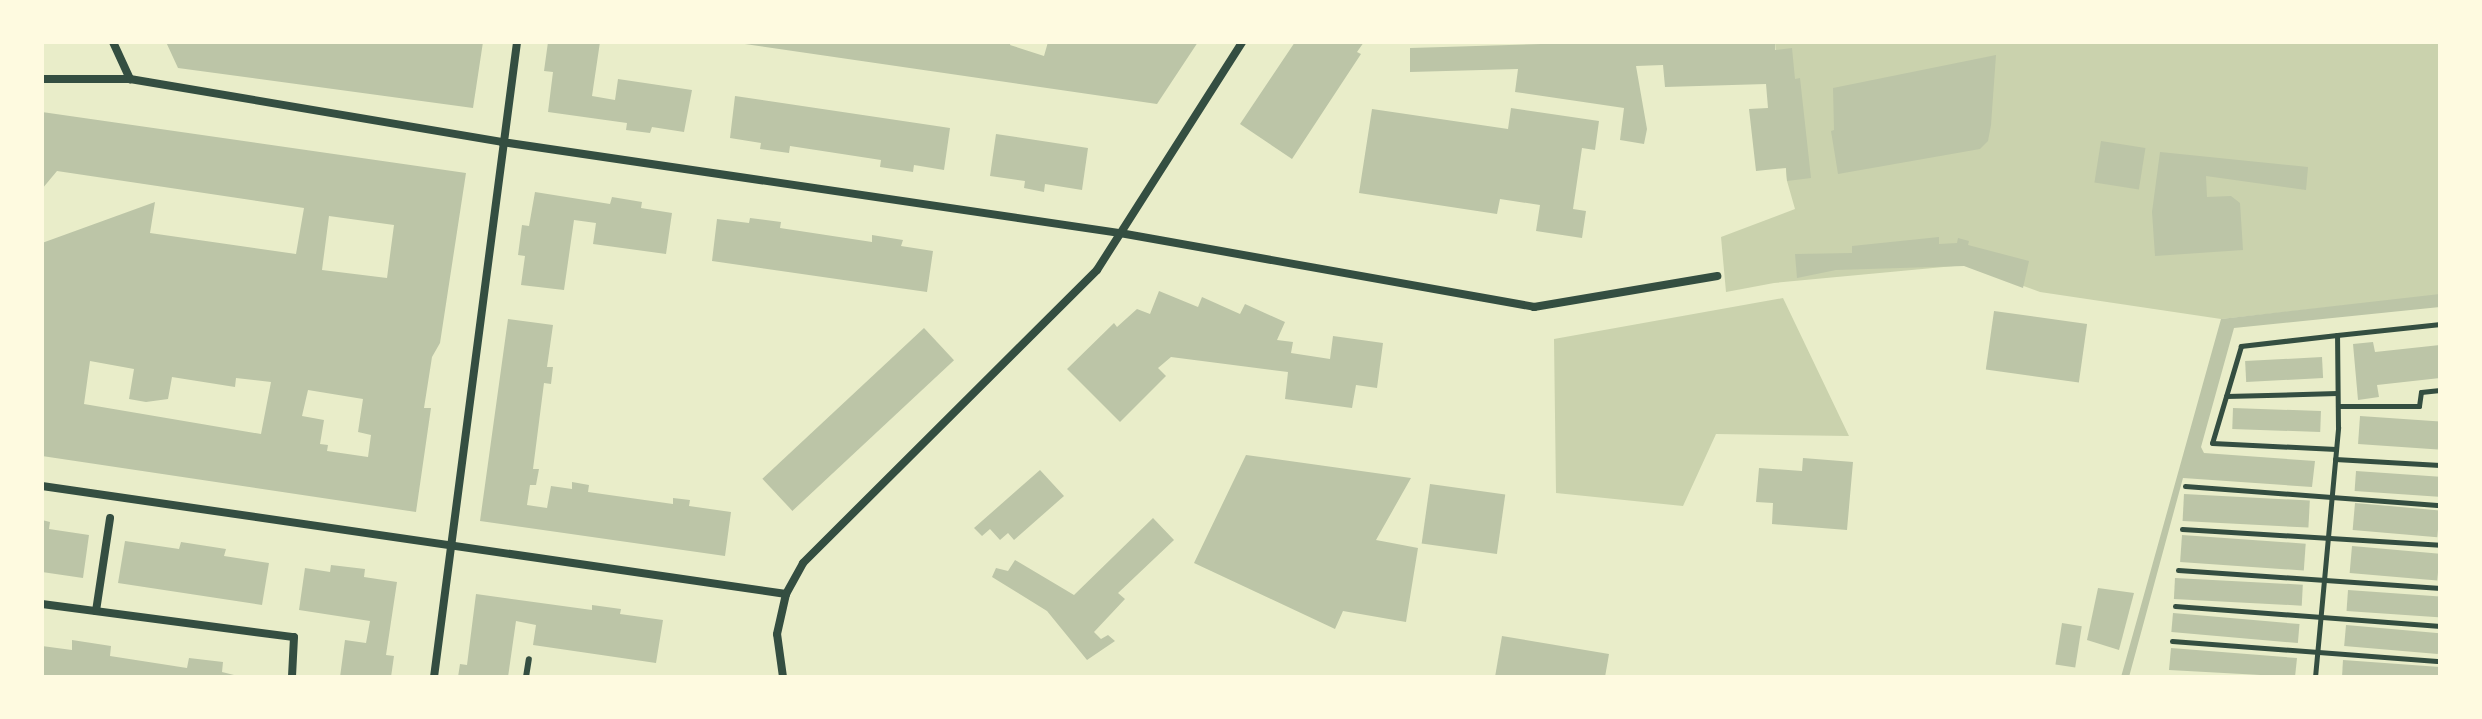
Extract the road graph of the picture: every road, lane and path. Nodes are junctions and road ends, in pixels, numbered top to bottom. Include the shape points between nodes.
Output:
1 (113, 42) edge
2 (517, 42) edge
3 (1242, 42) edge
4 (42, 79) edge
5 (130, 79) junction
6 (502, 142) junction
7 (1120, 233) junction
8 (1717, 276) dead end
9 (2440, 324) edge
10 (2337, 335) junction
11 (2440, 390) edge
12 (2337, 393) junction
13 (2226, 396) junction
14 (2338, 406) junction
15 (2336, 449) junction
16 (2335, 459) junction
17 (2440, 465) edge
18 (42, 486) edge
19 (2185, 486) dead end
20 (2332, 496) junction
21 (2440, 505) edge
22 (110, 518) dead end
23 (2182, 529) dead end
24 (2328, 537) junction
25 (452, 544) junction
26 (2440, 545) edge
27 (2178, 570) dead end
28 (2324, 581) junction
29 (2440, 588) edge
30 (786, 594) junction
31 (42, 604) edge
32 (2175, 606) dead end
33 (96, 611) junction
34 (2321, 618) junction
35 (2440, 626) edge
36 (2172, 641) dead end
37 (2318, 652) junction
38 (529, 659) dead end
39 (2440, 661) edge
40 (292, 677) edge
41 (434, 677) edge
42 (526, 677) edge
43 (783, 677) edge
44 (2137, 677) edge
45 (2159, 677) edge
46 (2315, 677) edge

1 - 5 street
2 - 6 street
3 - 7 street
4 - 5 street
5 - 6 street
6 - 7 street
6 - 25 street
7 - 8 street via 1534,307
7 - 30 street via 1097,270 803,563
9 - 10 path
10 - 12 path
10 - 13 path via 2241,346
11 - 14 path via 2421,392 2419,406
12 - 13 path
12 - 14 path
13 - 15 path via 2212,443
14 - 15 path
15 - 16 path
16 - 17 path
16 - 20 path
18 - 25 street
19 - 20 path
20 - 21 path
20 - 24 path
22 - 33 street
23 - 24 path
24 - 26 path
24 - 28 path
25 - 30 street
25 - 41 street
27 - 28 path
28 - 29 path
28 - 34 path
30 - 43 street via 777,634
31 - 33 street
32 - 34 path
33 - 40 street via 294,637
34 - 35 path
34 - 37 path
36 - 37 path
37 - 39 path
37 - 46 path
38 - 42 lane
44 - 45 path

